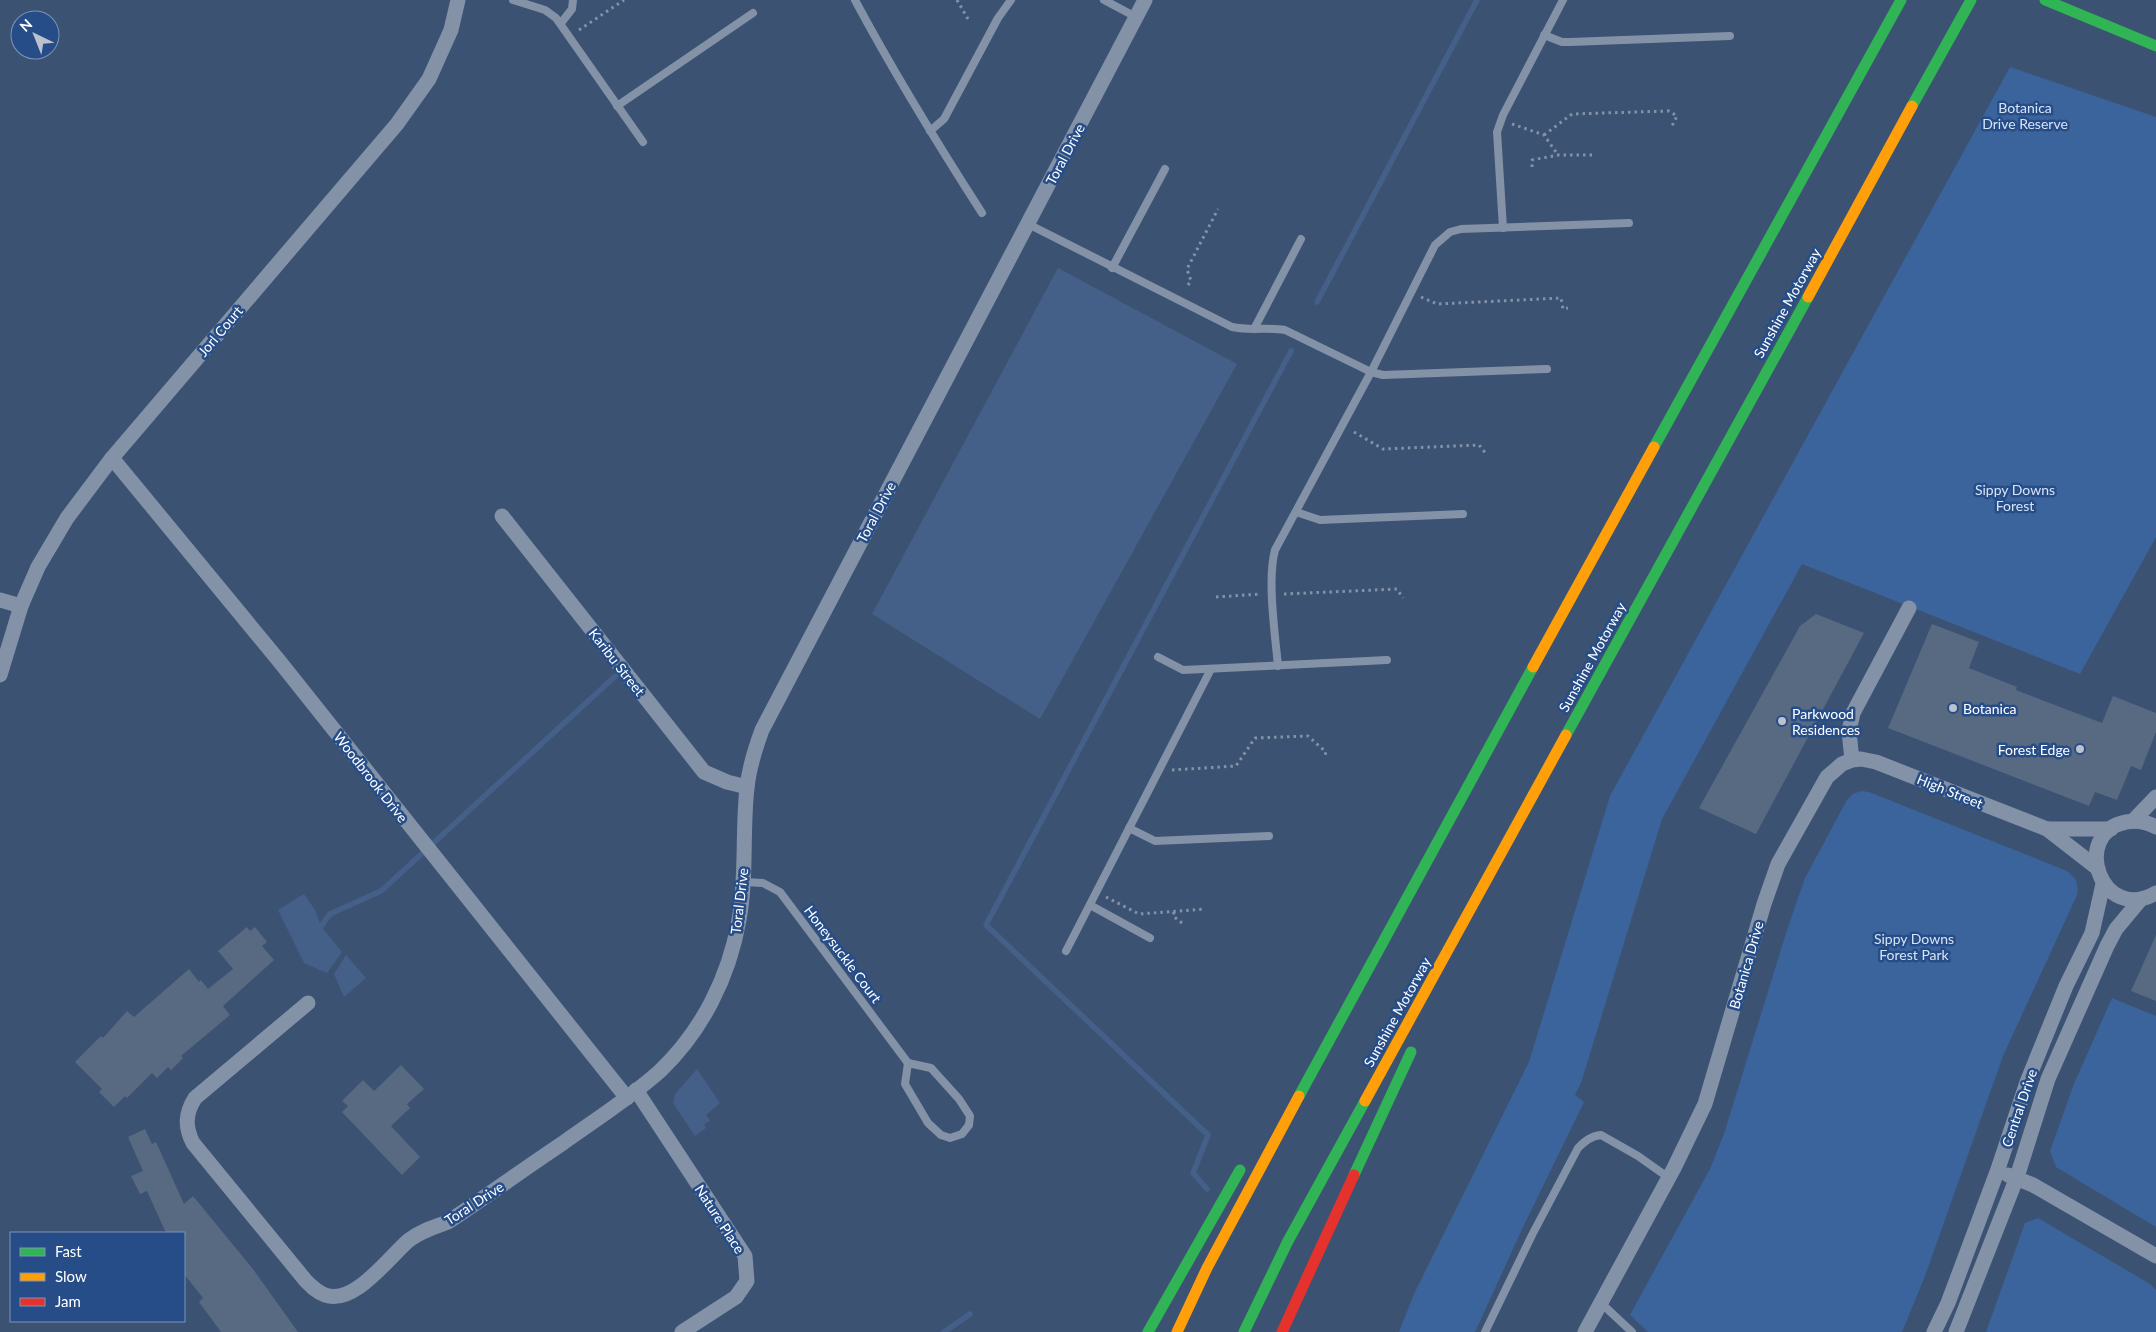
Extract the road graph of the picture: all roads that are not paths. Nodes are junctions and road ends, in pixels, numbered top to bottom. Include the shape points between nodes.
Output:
1 (458, 0) edge
2 (514, 0) edge
3 (572, 0) edge
4 (855, 0) edge
5 (1011, 0) edge
6 (1104, 0) edge
7 (1145, 0) edge
8 (1563, 0) edge
9 (1901, 0) edge
10 (1971, 0) edge
11 (2045, 0) edge
12 (753, 13) dead end
13 (1136, 17) junction
14 (560, 23) junction
15 (1544, 35) junction
16 (1730, 36) dead end
17 (2156, 46) edge
18 (617, 106) junction
19 (930, 132) junction
20 (643, 142) dead end
21 (1165, 168) dead end
22 (982, 213) dead end
23 (1629, 222) dead end
24 (1028, 224) junction
25 (1503, 228) junction
26 (1301, 239) dead end
27 (1112, 268) junction
28 (1254, 329) junction
29 (1547, 369) dead end
30 (1370, 372) junction
31 (112, 458) junction
32 (1296, 512) junction
33 (1463, 514) dead end
34 (502, 516) dead end
35 (0, 600) edge
36 (22, 606) junction
37 (1909, 608) dead end
38 (1158, 657) dead end
39 (1387, 660) dead end
40 (1278, 666) junction
41 (1211, 669) junction
42 (0, 675) edge
43 (1852, 760) junction
44 (747, 787) junction
45 (2156, 797) edge
46 (1522, 815) junction
47 (2133, 821) junction
48 (2156, 827) edge
49 (1129, 828) junction
50 (2047, 829) junction
51 (2112, 829) junction
52 (1269, 836) dead end
53 (2096, 867) junction
54 (744, 882) junction
55 (2104, 884) junction
56 (2156, 893) edge
57 (2141, 899) junction
58 (1090, 905) junction
59 (1395, 917) junction
60 (1150, 938) dead end
61 (1066, 951) dead end
62 (1444, 982) dead end
63 (308, 1003) dead end
64 (1415, 1044) dead end
65 (908, 1063) junction
66 (1288, 1092) dead end
67 (632, 1094) junction
68 (1247, 1159) dead end
69 (1997, 1172) junction
70 (2017, 1177) junction
71 (1669, 1178) junction
72 (2156, 1256) edge
73 (1601, 1302) junction
74 (682, 1332) edge
75 (1148, 1332) edge
76 (1177, 1332) edge
77 (1244, 1332) edge
78 (1282, 1332) edge
79 (1485, 1332) edge
80 (1585, 1332) edge
81 (1632, 1332) edge
82 (1934, 1332) edge
83 (1956, 1332) edge

1 - 31 street, Jorl Court via 451,30 429,79 397,124
2 - 14 lane via 550,13
3 - 14 lane via 570,11
4 - 19 lane
5 - 19 lane via 944,119
6 - 13 lane
7 - 13 street, Toral Drive
8 - 15 lane
9 - 59 main road
10 - 46 main road, Sunshine Motorway
11 - 17 main road
12 - 18 lane
13 - 24 street, Toral Drive
14 - 18 lane
15 - 16 lane via 1562,42
15 - 25 lane via 1497,132
18 - 20 lane
19 - 22 lane
21 - 27 lane
23 - 25 lane
24 - 27 lane
24 - 44 street, Toral Drive via 762,730 753,754
25 - 30 lane via 1461,229 1450,232 1435,245
26 - 28 lane
27 - 28 lane via 1232,327
28 - 30 lane via 1286,330
29 - 30 lane via 1397,376
30 - 32 lane
31 - 36 street, Jorl Court via 67,518 38,567
31 - 67 street, Woodbrook Drive
32 - 33 lane via 1320,520
32 - 40 lane via 1272,561
34 - 44 street, Karibu Street via 704,772
35 - 36 street
36 - 42 street, Jorl Court
37 - 43 street via 1853,713 1849,731
38 - 41 lane via 1183,670
39 - 40 lane
40 - 41 lane
41 - 49 lane
43 - 50 street, High Street via 1876,762
43 - 71 street, Botanica Drive via 1835,769 1820,785 1778,864 1704,1104
44 - 54 street, Toral Drive
45 - 47 street
46 - 62 main road
46 - 77 main road, Sunshine Motorway via 1288,1240
47 - 48 street
47 - 51 street
49 - 52 lane via 1155,840
49 - 58 lane
50 - 51 street, High Street
50 - 53 street, High Street
51 - 53 street via 2098,846
53 - 55 street
54 - 65 lane, Honeysuckle Court via 763,884 780,892
54 - 67 street, Toral Drive via 732,952 709,1007 676,1053
55 - 57 street via 2120,896
55 - 69 street, Central Drive via 2092,933 2066,986 2027,1082
56 - 57 street
57 - 70 street, Central Drive via 2116,929 2085,995 2048,1079
58 - 60 lane
58 - 61 lane
59 - 66 main road
59 - 76 main road via 1207,1268
63 - 67 street, Toral Drive via 195,1098 188,1109 187,1120 193,1143 306,1282 327,1296 351,1293 409,1240 448,1222
64 - 78 main road
65 - 65 lane via 931,1068 959,1098 970,1116 962,1134 950,1138 941,1135 928,1123 905,1084
67 - 74 street, Nature Place via 746,1256 747,1281 736,1297
68 - 75 main road
69 - 70 street
69 - 82 street, Central Drive
70 - 72 street
70 - 83 street, Central Drive
71 - 73 street, Botanica Drive
71 - 79 lane via 1601,1135 1586,1141 1569,1165
73 - 80 street, Botanica Drive
73 - 81 lane

